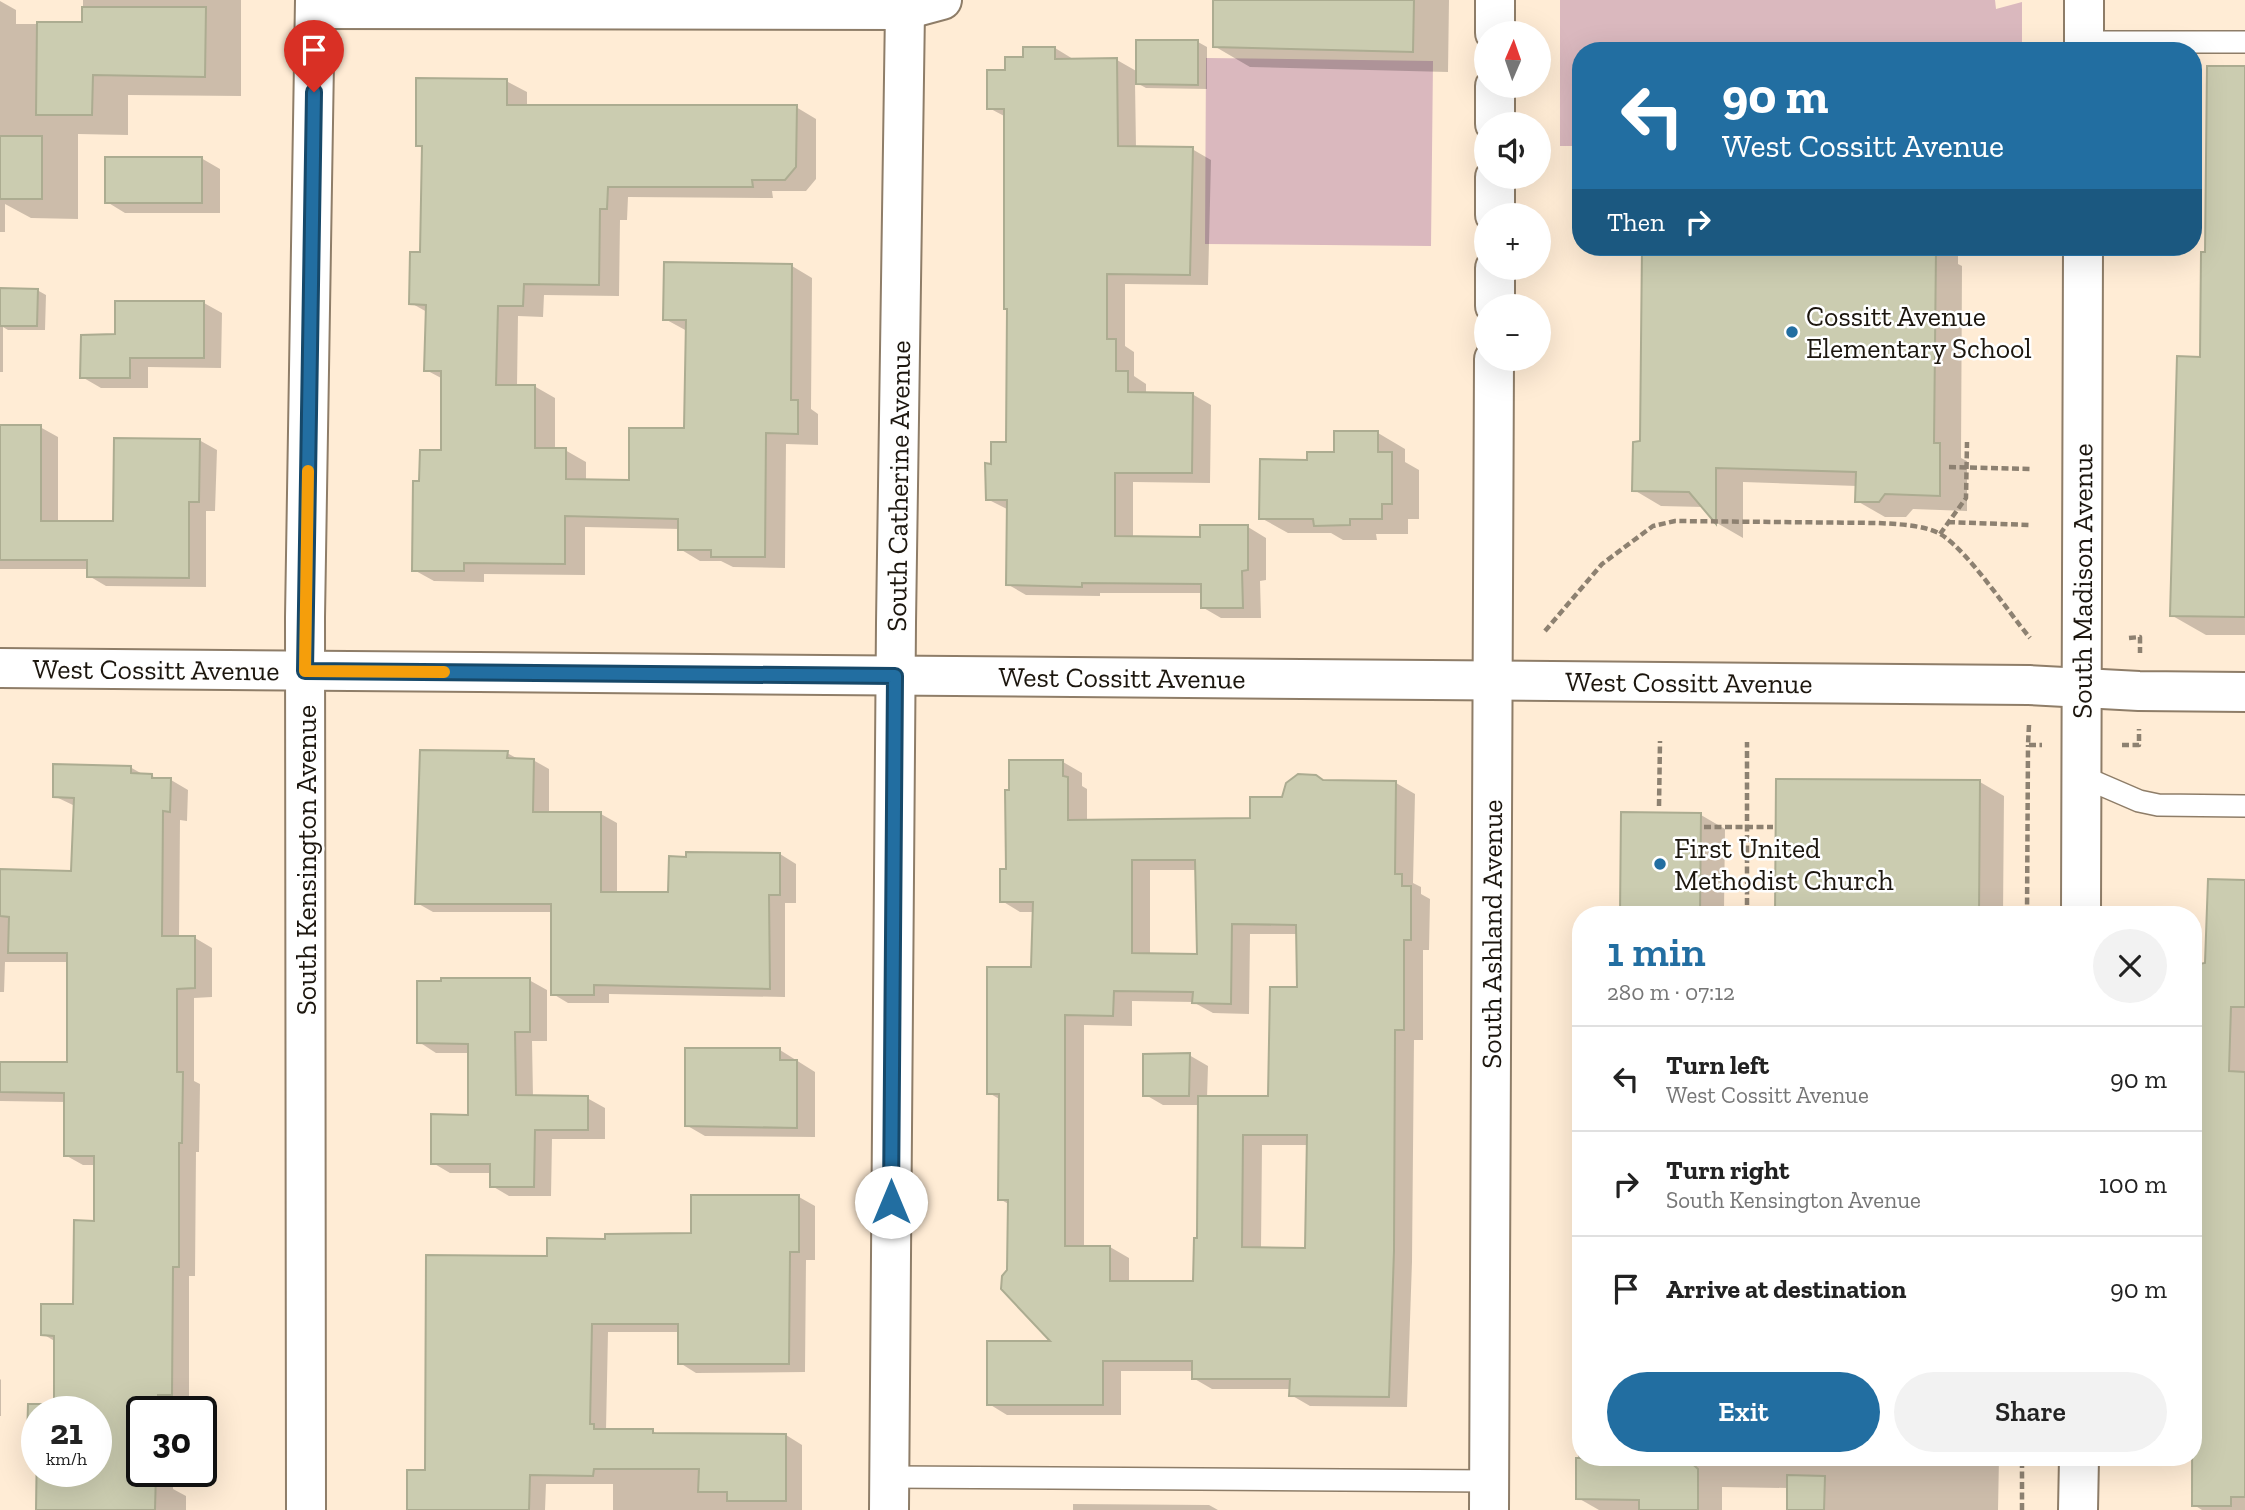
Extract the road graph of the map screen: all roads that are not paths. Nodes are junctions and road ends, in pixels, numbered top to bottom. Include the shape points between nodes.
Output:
1 (942, 0) edge
2 (1495, 0) edge
3 (2084, 0) edge
4 (315, 5) edge
5 (905, 10) junction
6 (1495, 21) edge
7 (2084, 42) edge
8 (2245, 42) edge
9 (2202, 43) edge
10 (2083, 256) edge
11 (1494, 371) edge
12 (0, 668) edge
13 (305, 671) junction
14 (895, 676) junction
15 (1492, 681) junction
16 (2081, 688) junction
17 (2245, 692) edge
18 (2081, 776) junction
19 (2245, 806) edge
20 (2081, 906) edge
21 (2078, 1466) edge
22 (889, 1494) edge
23 (1489, 1495) edge
24 (306, 1510) edge
25 (2078, 1510) edge

1 - 5 street
2 - 6 street
3 - 7 street
4 - 5 street
4 - 13 street, South Kensington Avenue
5 - 14 street, South Catherine Avenue
8 - 9 lane
10 - 16 street, South Madison Avenue
11 - 15 street, South Ashland Avenue
12 - 13 street, West Cossitt Avenue
13 - 14 street, West Cossitt Avenue
13 - 24 street, South Kensington Avenue
14 - 15 street, West Cossitt Avenue
14 - 22 street, South Catherine Avenue
15 - 16 street, West Cossitt Avenue
15 - 23 street, South Ashland Avenue
16 - 17 street, West Cossitt Avenue
16 - 18 street, South Madison Avenue
18 - 19 lane via 2158,805
18 - 20 street, South Madison Avenue
21 - 25 street
22 - 23 lane

